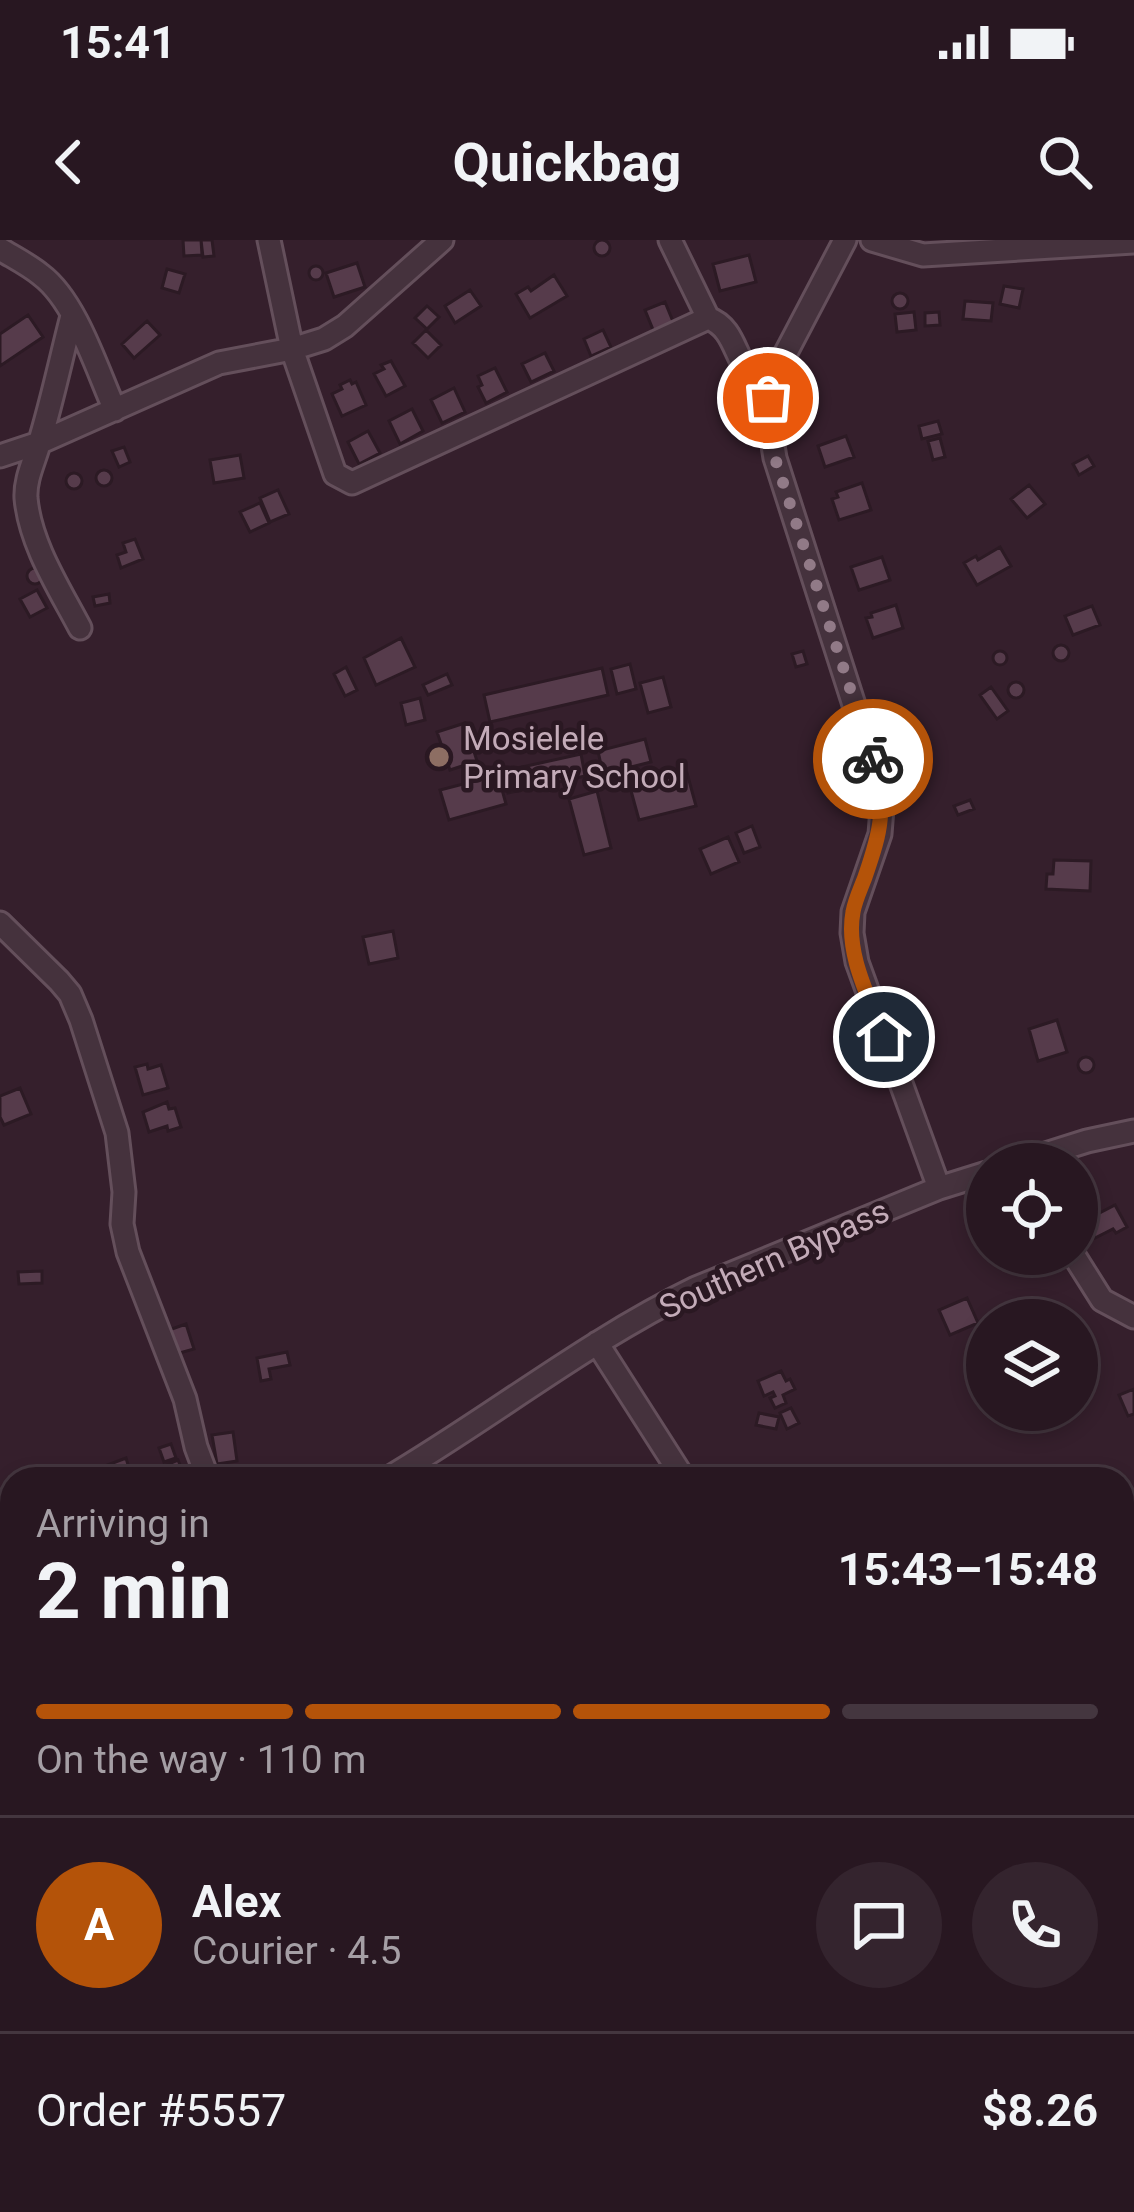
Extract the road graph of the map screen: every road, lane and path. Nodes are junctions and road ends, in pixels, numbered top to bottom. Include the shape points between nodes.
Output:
1 (269, 240) edge
2 (442, 240) edge
3 (670, 240) edge
4 (845, 240) edge
5 (872, 240) edge
6 (1134, 242) edge
7 (0, 249) edge
8 (72, 316) junction
9 (709, 318) junction
10 (292, 350) junction
11 (768, 387) junction
12 (115, 410) junction
13 (39, 443) junction
14 (0, 456) edge
15 (80, 628) dead end
16 (0, 923) edge
17 (1134, 1131) edge
18 (1081, 1143) edge
19 (966, 1179) edge
20 (939, 1188) junction
21 (1086, 1275) edge
22 (1134, 1317) edge
23 (597, 1343) junction
24 (204, 1467) edge
25 (407, 1467) edge
26 (676, 1467) edge

1 - 10 street
2 - 10 street via 345,326
3 - 9 street
4 - 11 street
5 - 6 street via 923,255
7 - 8 street via 43,276
8 - 12 street
8 - 13 street
9 - 10 street via 352,483 335,474
9 - 11 street via 720,322 752,378
10 - 12 street via 219,363
11 - 20 street via 775,458 880,786 880,834 853,912 856,962
12 - 13 street
13 - 14 street
13 - 15 street via 26,494 30,524
16 - 24 street via 59,980 81,1020 117,1133 128,1252
17 - 18 street
19 - 20 street, Southern Bypass
20 - 23 street, Southern Bypass via 696,1288
21 - 22 street via 1102,1300
23 - 25 street, Southern Bypass
23 - 26 street

